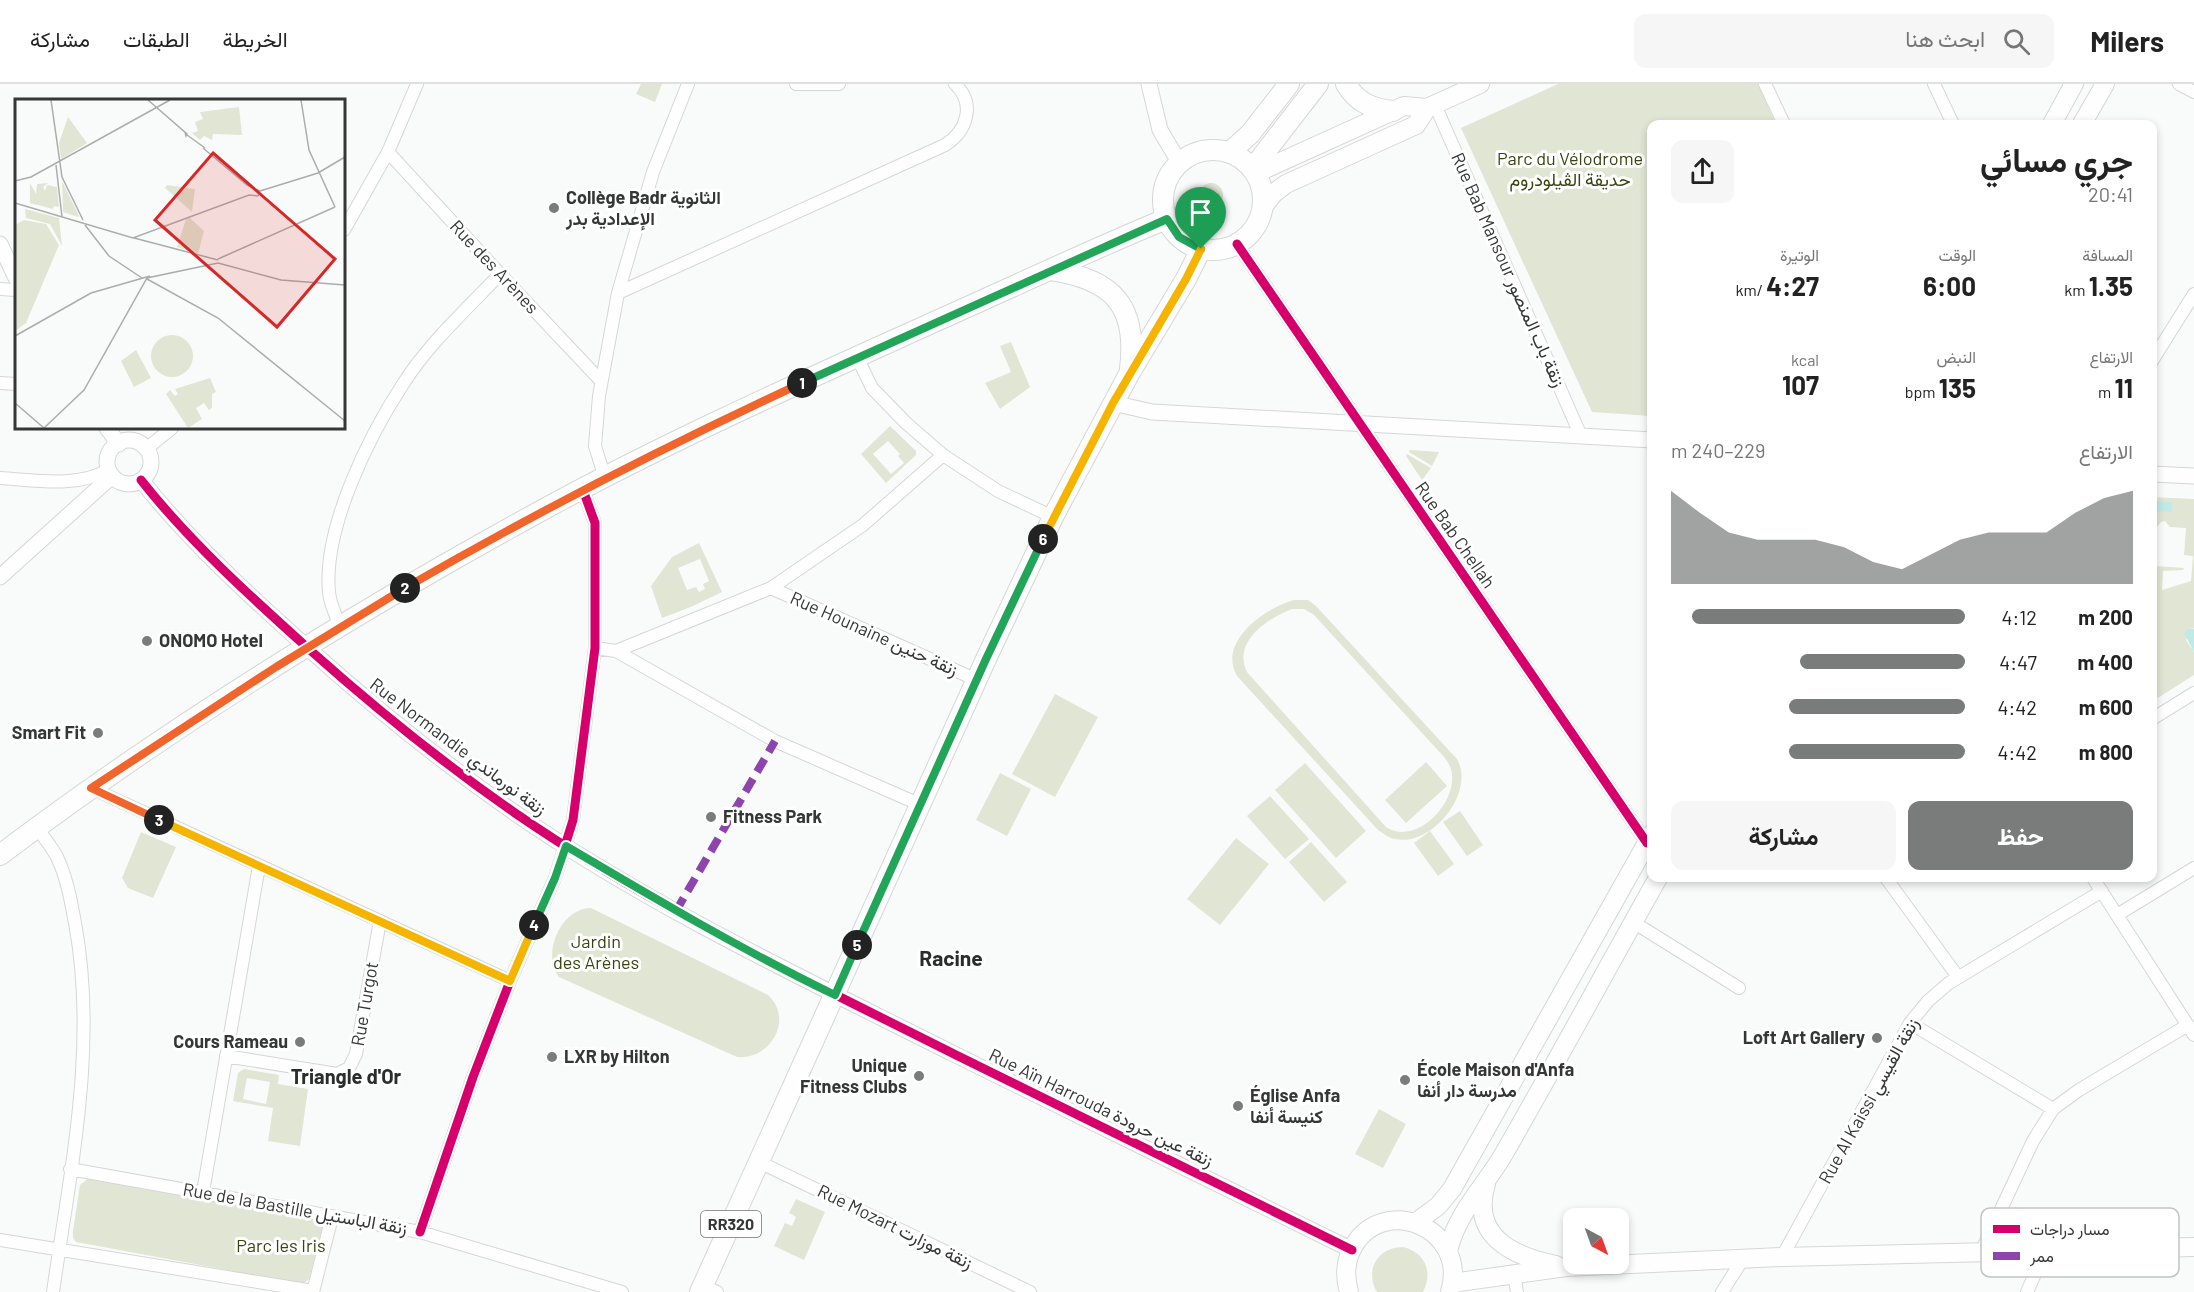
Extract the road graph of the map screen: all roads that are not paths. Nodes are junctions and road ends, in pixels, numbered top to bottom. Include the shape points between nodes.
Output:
1 (417, 84) edge
2 (688, 84) edge
3 (795, 84) edge
4 (838, 84) edge
5 (955, 84) edge
6 (1149, 84) edge
7 (1289, 84) edge
8 (1318, 84) edge
9 (1346, 84) edge
10 (1480, 84) edge
11 (1766, 84) edge
12 (1934, 84) edge
13 (2074, 84) edge
14 (2105, 84) edge
15 (2179, 84) edge
16 (2194, 92) edge
17 (1431, 106) junction
18 (1394, 111) junction
19 (1782, 120) edge
20 (1951, 120) edge
21 (2054, 120) edge
22 (2084, 120) edge
23 (388, 152) junction
24 (1230, 152) junction
25 (1179, 162) junction
26 (1255, 171) junction
27 (1263, 207) junction
28 (1167, 219) junction
29 (345, 228) edge
30 (0, 244) edge
31 (1237, 244) junction
32 (1201, 249) junction
33 (1051, 270) junction
34 (500, 274) junction
35 (15, 276) edge
36 (0, 289) edge
37 (15, 290) edge
38 (618, 293) junction
39 (2194, 294) edge
40 (2157, 352) edge
41 (856, 357) junction
42 (1129, 374) junction
43 (601, 381) junction
44 (0, 383) edge
45 (15, 384) edge
46 (1113, 403) junction
47 (1358, 424) junction
48 (108, 429) edge
49 (171, 429) edge
50 (1581, 436) junction
51 (1647, 440) edge
52 (118, 444) junction
53 (146, 448) junction
54 (943, 455) junction
55 (110, 473) junction
56 (2157, 474) edge
57 (2194, 477) edge
58 (0, 478) edge
59 (605, 478) junction
60 (141, 480) junction
61 (583, 490) junction
62 (1053, 517) junction
63 (2, 573) edge
64 (771, 588) junction
65 (340, 627) junction
66 (307, 647) junction
67 (595, 648) junction
68 (616, 651) junction
69 (976, 680) junction
70 (2194, 693) edge
71 (2157, 716) edge
72 (91, 788) junction
73 (921, 805) junction
74 (37, 827) junction
75 (1647, 835) edge
76 (1647, 842) edge
77 (566, 846) junction
78 (0, 855) edge
79 (259, 866) junction
80 (2194, 868) edge
81 (1656, 882) edge
82 (1889, 882) edge
83 (2096, 882) edge
84 (2102, 891) junction
85 (2117, 915) junction
86 (380, 921) junction
87 (1633, 922) junction
88 (1958, 977) junction
89 (510, 981) junction
90 (1739, 987) dead end
91 (835, 995) junction
92 (1910, 1023) junction
93 (2191, 1030) edge
94 (226, 1056) junction
95 (2053, 1109) junction
96 (759, 1162) junction
97 (70, 1169) junction
98 (1487, 1180) junction
99 (203, 1192) junction
100 (2002, 1208) edge
101 (332, 1217) junction
102 (1415, 1223) junction
103 (420, 1232) junction
104 (0, 1240) edge
105 (2179, 1247) edge
106 (2194, 1247) edge
107 (59, 1250) junction
108 (1352, 1250) junction
109 (1448, 1251) junction
110 (1981, 1252) edge
111 (1782, 1257) junction
112 (1743, 1259) junction
113 (1629, 1264) edge
114 (1563, 1266) edge
115 (1563, 1268) edge
116 (2034, 1277) edge
117 (1516, 1283) edge
118 (1451, 1288) edge
119 (707, 1290) edge
120 (313, 1291) edge
121 (53, 1292) edge
122 (622, 1292) edge
123 (1030, 1292) edge
124 (1349, 1292) edge
125 (1722, 1292) edge
126 (2027, 1292) edge

1 - 23 street
2 - 38 street via 653,172
3 - 4 street
5 - 38 street via 966,101 967,118 959,135 945,145
6 - 25 street via 1160,130
7 - 24 main road via 1250,134
8 - 26 main road
9 - 18 main road via 1364,103
10 - 17 main road
11 - 19 street
12 - 20 street
13 - 21 main road
14 - 22 main road
15 - 16 street
17 - 18 main road via 1404,106
17 - 27 main road via 1416,125 1286,184
17 - 50 street, Rue Bab Mansour زنقة باب المنصور
18 - 26 main road
23 - 29 street
23 - 34 street, Rue des Arènes
24 - 25 main road via 1200,151
24 - 26 main road
25 - 28 main road via 1164,188
26 - 27 main road via 1262,188
27 - 31 main road via 1256,227
28 - 32 main road via 1179,237
28 - 33 main road
30 - 35 street
31 - 32 main road via 1220,250
31 - 47 street, Rue Bab Chellah
32 - 42 main road, RR320
33 - 41 main road
33 - 42 main road via 1095,281 1119,303 1130,325
34 - 43 street, Rue des Arènes
34 - 65 street via 403,383 351,482 334,539 329,580
36 - 37 street
38 - 43 street
39 - 40 street
41 - 54 street via 872,388
41 - 59 main road
42 - 46 main road, RR320
43 - 59 street via 595,446
44 - 45 street
46 - 47 street via 1152,412
46 - 62 main road, RR320
47 - 50 street
47 - 75 street, Rue Bab Chellah
48 - 52 street
49 - 53 street
50 - 51 street
52 - 53 street via 133,441
52 - 55 street via 109,454
53 - 60 street via 150,466
54 - 62 street via 998,491
54 - 64 street via 863,525
55 - 58 street via 71,481
55 - 60 street via 125,484
55 - 63 street
56 - 57 street
59 - 61 main road
60 - 66 street, Rue Normandie زنقة نورماندي via 165,511
61 - 65 main road
61 - 67 street via 595,523
62 - 69 main road, RR320
64 - 68 street
64 - 69 street, Rue Hounaine زنقة حنين
65 - 66 main road
66 - 72 main road
66 - 77 street, Rue Normandie زنقة نورماندي via 434,754
67 - 68 street
67 - 77 street via 577,797
68 - 73 street via 775,741
69 - 73 main road, RR320
70 - 71 street
72 - 74 main road
72 - 79 street
73 - 91 main road, RR320
74 - 78 main road
74 - 97 street via 57,857 66,882 81,963 84,1053
76 - 102 main road via 1452,1189 1438,1206
77 - 89 street
77 - 91 street, Rue Normandie زنقة نورماندي via 668,907
79 - 86 street
79 - 94 street
80 - 85 street
81 - 87 main road
82 - 88 street
83 - 84 street
84 - 85 street
84 - 88 street, Rue Al Kaissi زنقة القيسي
85 - 93 street
86 - 89 street
86 - 94 street, Rue Turgot via 356,1054 349,1068 337,1074
87 - 90 street
87 - 98 main road
88 - 92 street, Rue Al Kaissi زنقة القيسي via 1934,995
89 - 103 street
91 - 96 main road, RR320
91 - 108 street, Rue Aïn Harrouda زنقة عين حرودة
92 - 95 street
92 - 111 street, Rue Al Kaissi زنقة القيسي
93 - 95 street via 2079,1090
94 - 99 street
95 - 100 street via 2033,1141
96 - 119 main road, RR320
96 - 123 street, Rue Mozart زنقة موزارت
97 - 99 street, Rue de la Bastille زنقة الباستيل
97 - 107 street
98 - 109 main road via 1460,1219
98 - 114 main road via 1483,1216 1494,1236 1510,1250
99 - 101 street, Rue de la Bastille زنقة الباستيل
101 - 103 street, Rue de la Bastille زنقة الباستيل
101 - 120 street
102 - 108 main road via 1379,1225 1363,1235
102 - 109 main road via 1436,1234
103 - 122 street, Rue de la Bastille زنقة الباستيل
104 - 107 street
105 - 106 main road
107 - 120 street
107 - 121 street
108 - 124 main road via 1346,1272
109 - 118 main road via 1453,1269
110 - 111 main road
111 - 112 main road
112 - 113 main road
112 - 125 street
115 - 117 main road
116 - 126 street
117 - 118 main road

